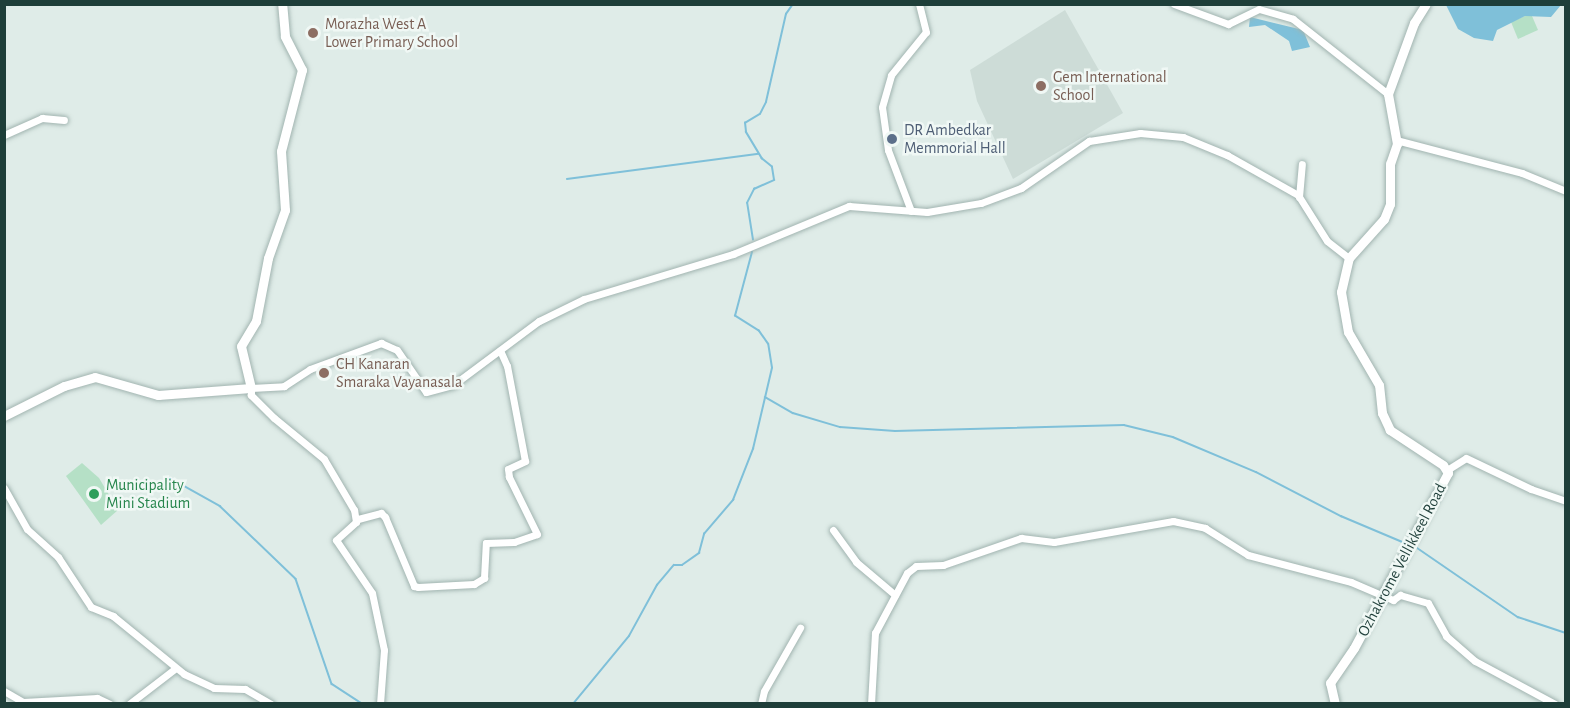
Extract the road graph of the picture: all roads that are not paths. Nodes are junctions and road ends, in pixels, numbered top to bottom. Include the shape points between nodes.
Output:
1 (282, 4) edge
2 (919, 4) edge
3 (1174, 4) edge
4 (1426, 4) edge
5 (1388, 94) junction
6 (64, 120) dead end
7 (4, 135) edge
8 (1396, 141) junction
9 (1302, 164) dead end
10 (1566, 191) edge
11 (1299, 197) junction
12 (911, 211) junction
13 (1349, 258) junction
14 (500, 350) junction
15 (251, 388) junction
16 (4, 416) edge
17 (1447, 470) junction
18 (4, 488) edge
19 (1566, 501) edge
20 (358, 519) junction
21 (832, 530) dead end
22 (895, 595) junction
23 (1383, 596) junction
24 (800, 628) dead end
25 (177, 668) junction
26 (4, 691) edge
27 (110, 704) edge
28 (129, 704) edge
29 (271, 704) edge
30 (380, 704) edge
31 (762, 704) edge
32 (870, 704) edge
33 (1335, 704) edge
34 (1555, 704) edge

1 - 15 main road via 285,36 302,70 281,151 285,210 268,258 256,321 241,346
2 - 12 street via 926,32 891,75 882,107 888,150
3 - 5 street via 1228,24 1259,9 1293,20
4 - 5 main road, Ozhakrome Vellikkeel Road via 1414,22
5 - 8 main road, Ozhakrome Vellikkeel Road
6 - 7 street via 42,118
8 - 10 street via 1522,173
8 - 13 main road, Ozhakrome Vellikkeel Road via 1390,164 1390,204 1384,219
9 - 11 street
11 - 12 street via 1227,155 1183,137 1140,133 1089,141 1021,188 981,203
11 - 13 street via 1327,241
12 - 14 street via 849,206 733,254 584,299 539,321
13 - 17 main road, Ozhakrome Vellikkeel Road via 1341,292 1343,310 1348,332 1379,385 1385,422 1411,447
14 - 15 street via 453,385 426,392 397,350 381,343 310,369 284,386
14 - 20 street via 507,366 525,461 508,470 509,477 537,534 514,542 486,543 484,578 474,584 418,587 406,569 385,517 381,513
15 - 16 main road via 158,395 95,377 64,386
15 - 20 street via 251,396 324,459
17 - 19 street via 1466,458
17 - 23 main road, Ozhakrome Vellikkeel Road via 1447,477
18 - 25 street via 21,520 58,557 91,607 113,616
20 - 30 street via 336,540 372,593 384,650
21 - 22 street via 856,562
22 - 23 street via 916,566 943,565 1021,538 1054,542 1173,521 1205,528 1248,555 1351,582
22 - 32 street via 876,633
23 - 33 main road, Ozhakrome Vellikkeel Road via 1330,683
23 - 34 street via 1394,600 1400,595 1428,603 1446,636 1475,661
24 - 31 street via 764,691
25 - 28 street
25 - 29 street via 214,688 245,689
26 - 27 street via 23,702 97,698

